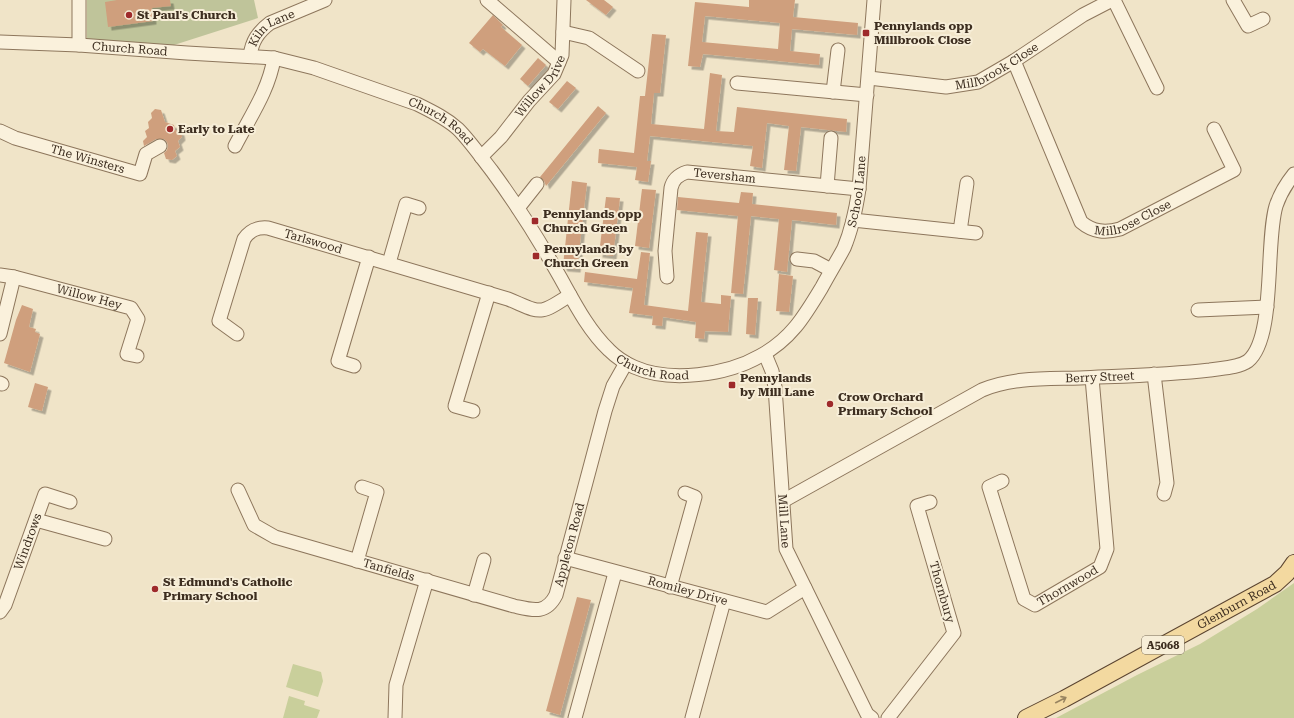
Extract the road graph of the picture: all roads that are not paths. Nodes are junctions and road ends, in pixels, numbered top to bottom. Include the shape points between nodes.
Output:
1 (79, 0) edge
2 (325, 0) edge
3 (487, 0) edge
4 (564, 0) edge
5 (874, 0) edge
6 (1113, 0) edge
7 (1233, 0) edge
8 (1263, 19) dead end
9 (563, 32) junction
10 (0, 42) edge
11 (79, 45) junction
12 (838, 50) dead end
13 (250, 56) junction
14 (274, 58) junction
15 (1014, 61) junction
16 (559, 62) junction
17 (638, 72) dead end
18 (868, 78) junction
19 (737, 83) dead end
20 (1157, 88) dead end
21 (833, 92) junction
22 (867, 95) junction
23 (1214, 129) dead end
24 (0, 131) edge
25 (831, 138) dead end
26 (160, 146) dead end
27 (235, 146) dead end
28 (481, 157) junction
29 (1294, 174) edge
30 (967, 183) dead end
31 (537, 184) dead end
32 (827, 186) junction
33 (859, 189) junction
34 (419, 208) dead end
35 (518, 208) junction
36 (853, 220) junction
37 (960, 231) junction
38 (976, 233) dead end
39 (369, 257) junction
40 (797, 259) dead end
41 (389, 263) junction
42 (832, 270) junction
43 (0, 275) edge
44 (14, 276) junction
45 (667, 277) dead end
46 (489, 293) junction
47 (570, 295) junction
48 (1267, 307) junction
49 (1198, 310) dead end
50 (0, 334) edge
51 (237, 334) dead end
52 (765, 354) junction
53 (137, 356) dead end
54 (626, 363) junction
55 (354, 366) dead end
56 (1154, 374) junction
57 (1092, 378) junction
58 (472, 411) dead end
59 (1002, 481) dead end
60 (362, 487) dead end
61 (238, 490) dead end
62 (685, 493) dead end
63 (1164, 494) dead end
64 (783, 501) junction
65 (70, 502) dead end
66 (930, 502) dead end
67 (36, 520) junction
68 (105, 539) dead end
69 (565, 558) junction
70 (484, 560) dead end
71 (357, 561) junction
72 (1294, 563) edge
73 (615, 573) junction
74 (427, 580) junction
75 (670, 587) junction
76 (805, 588) junction
77 (474, 595) junction
78 (724, 601) junction
79 (0, 612) edge
80 (395, 718) edge
81 (575, 718) edge
82 (692, 718) edge
83 (872, 718) edge
84 (888, 718) edge
85 (1026, 718) edge

1 - 11 street
2 - 13 street, Kiln Lane via 270,23 253,42
3 - 16 street
4 - 9 street, Willow Drive
5 - 18 street, School Lane
6 - 15 street, Millbrook Close via 1083,15
6 - 20 street, Millbrook Close
7 - 8 street via 1248,26
9 - 16 street, Willow Drive via 562,55
9 - 17 street via 589,38
10 - 11 street, Church Road
11 - 13 street, Church Road
12 - 21 street
13 - 14 street, Church Road
14 - 27 street via 267,84
14 - 28 street, Church Road via 321,71 433,112 458,129
15 - 18 street, Millbrook Close via 978,82 946,87
15 - 23 street, Millrose Close via 1081,222 1096,231 1120,229 1234,170
16 - 28 street, Willow Drive via 554,74 529,101 513,124
18 - 22 street, School Lane
19 - 21 street
21 - 22 street
22 - 33 street, School Lane
24 - 26 street, The Winsters via 15,138 140,174 146,154
25 - 32 street
28 - 35 street, Church Road
29 - 48 street, Berry Street via 1283,189 1274,214
30 - 37 street
31 - 35 street
32 - 33 street, Teversham
32 - 45 street, Teversham via 687,172 682,174 675,179 671,188 665,251
33 - 36 street, School Lane
34 - 41 street via 406,204
35 - 47 street, Church Road
36 - 37 street
36 - 42 street, School Lane via 844,247
37 - 38 street
39 - 41 street, Tarlswood
39 - 51 street, Tarlswood via 268,228 262,227 252,231 241,245 219,321
39 - 55 street via 338,361
40 - 42 street via 814,261
41 - 46 street, Tarlswood
42 - 52 street, School Lane via 798,325 786,339
43 - 44 street, Willow Hey
44 - 50 street
44 - 53 street, Willow Hey via 131,308 138,319 127,354
46 - 47 street, Tarlswood via 535,311 550,308
46 - 58 street via 455,406
47 - 54 street, Church Road via 600,340
48 - 49 street via 1212,316
48 - 56 street, Berry Street via 1261,341 1248,361 1230,367
52 - 54 street, Church Road via 728,369 702,374 672,375 645,371
52 - 64 street, Mill Lane via 775,387
54 - 69 street, Appleton Road via 613,386 605,411
56 - 57 street, Berry Street
56 - 63 street via 1167,483
57 - 59 street, Thornwood via 1107,550 1100,567 1035,605 1024,599 989,488
57 - 64 street, Berry Street via 1017,380 994,385
60 - 71 street via 377,492
61 - 71 street, Tanfields via 254,526 275,537
62 - 75 street via 695,498
64 - 76 street, Mill Lane via 786,549
65 - 67 street, Windrows via 45,494
66 - 84 street, Thornbury via 917,506 954,633
67 - 68 street
67 - 79 street, Windrows via 5,605
69 - 73 street, Romiley Drive
69 - 77 street, Appleton Road via 556,595 543,609 531,610
70 - 77 street
71 - 74 street, Tanfields
85 -> 72 main road, Glenburn Road / A5068 via 1275,584 1287,574
73 - 75 street, Romiley Drive
73 - 81 street
74 - 77 street, Appleton Road
74 - 80 street, Tanfields via 396,685
75 - 78 street, Romiley Drive
76 - 78 street, Romiley Drive via 767,612
76 - 83 street, Mill Lane via 867,714
78 - 82 street

